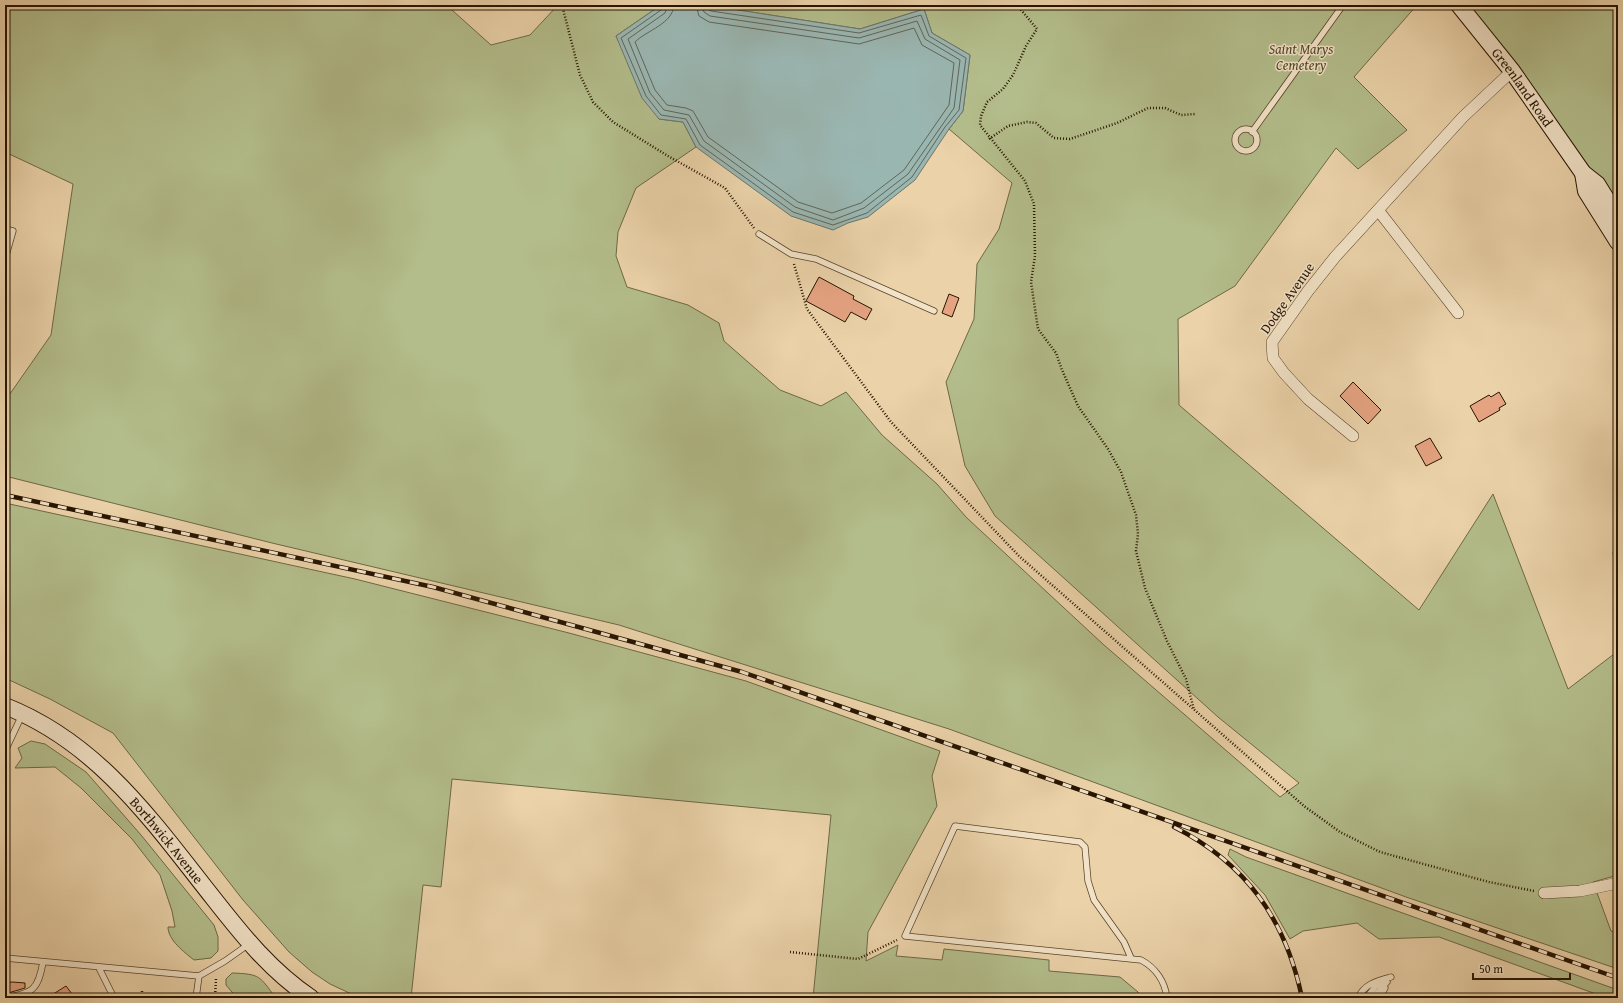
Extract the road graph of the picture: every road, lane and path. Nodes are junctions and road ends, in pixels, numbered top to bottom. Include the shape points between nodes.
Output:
1 (562, 5) edge
2 (1017, 5) edge
3 (1343, 5) edge
4 (1459, 5) edge
5 (1512, 71) junction
6 (1196, 114) dead end
7 (1252, 132) dead end
8 (989, 139) junction
9 (1583, 173) junction
10 (1378, 210) junction
11 (1618, 218) edge
12 (5, 229) edge
13 (759, 234) joint
14 (1618, 242) edge
15 (791, 254) junction
16 (5, 259) edge
17 (934, 311) dead end
18 (1458, 313) dead end
19 (1353, 436) dead end
20 (10, 710) edge
21 (1194, 711) junction
22 (5, 751) edge
23 (6, 774) edge
24 (5, 779) edge
25 (1618, 884) edge
26 (1544, 893) joint
27 (905, 936) junction
28 (249, 944) junction
29 (790, 952) dead end
30 (5, 958) edge
31 (1131, 958) junction
32 (43, 962) junction
33 (99, 968) junction
34 (199, 976) junction
35 (1391, 977) junction
36 (216, 979) dead end
37 (142, 991) dead end
38 (5, 998) edge
39 (114, 998) edge
40 (142, 998) edge
41 (196, 998) edge
42 (215, 998) edge
43 (310, 998) edge
44 (1166, 998) edge
45 (1358, 998) edge
46 (1366, 998) edge
47 (1373, 998) edge
48 (1379, 998) edge

1 - 13 path via 580,75 593,102 613,122 725,188
2 - 8 path via 1037,29 1004,89 988,102 980,125
3 - 7 lane
4 - 5 street, Greenland Road
5 - 9 street, Greenland Road
5 - 10 street, Dodge Avenue via 1463,117
6 - 8 path via 1181,115 1165,108 1148,108 1117,123 1070,139 1054,138 1036,124 1027,122 1008,126
8 - 21 path via 1002,151 1025,181 1034,204 1035,256 1031,282 1038,329 1056,353 1078,406 1121,472 1136,515 1136,551 1146,588 1186,680
9 - 11 street, Greenland Road via 1597,184
9 - 14 street, Greenland Road via 1586,191
10 - 18 street
10 - 19 street, Dodge Avenue via 1335,256 1272,342 1274,358 1284,373 1308,399
12 - 16 lane via 13,231
13 - 15 lane
15 - 17 lane via 816,259
15 - 21 path via 807,309 891,422 1019,556
20 - 22 lane
20 - 28 street, Borthwick Avenue via 73,743 107,772 134,800
21 - 26 path via 1304,806 1340,832 1380,852 1489,882
23 - 24 path
25 - 26 street via 1580,891
27 - 29 path via 858,959
27 - 31 lane
27 - 31 lane via 955,826 1080,842 1085,847 1088,881 1094,900 1124,942
28 - 34 lane
28 - 43 street, Borthwick Avenue via 283,977
30 - 32 lane
31 - 44 lane via 1141,960 1153,968 1163,984
32 - 33 lane
32 - 38 lane via 38,984 34,989 29,993
33 - 34 lane
33 - 39 lane
34 - 41 lane
35 - 45 lane via 1373,982
35 - 46 lane via 1376,986
35 - 47 lane
35 - 48 lane
36 - 42 path
37 - 40 path

